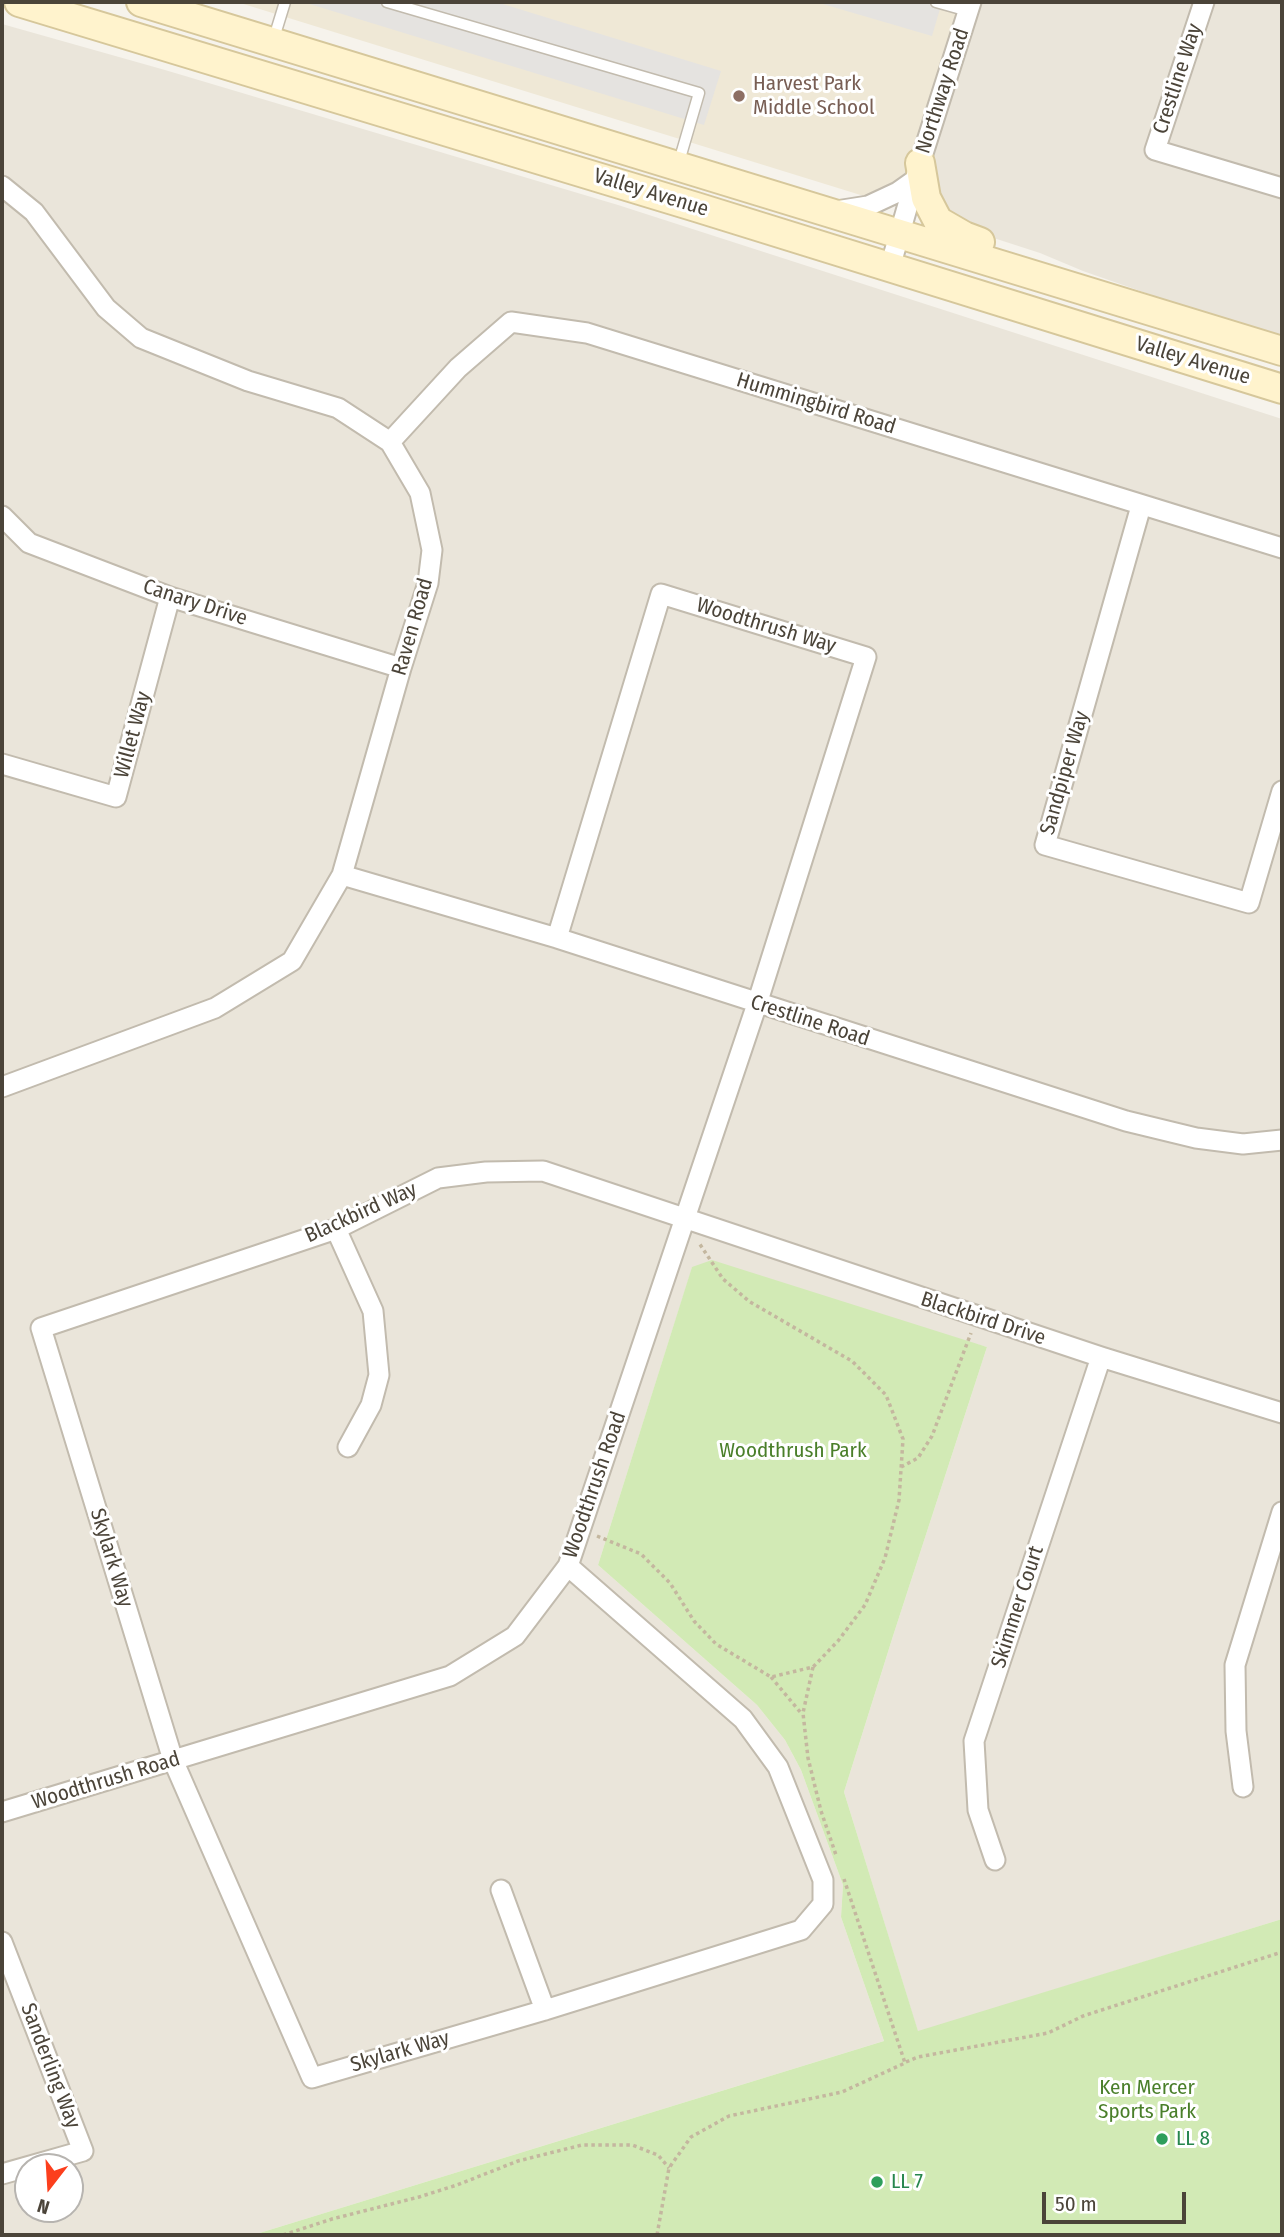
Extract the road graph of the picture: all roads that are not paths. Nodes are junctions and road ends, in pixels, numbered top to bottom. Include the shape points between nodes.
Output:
1 (19, 2) edge
2 (141, 2) edge
3 (285, 2) edge
4 (387, 2) edge
5 (936, 2) edge
6 (1203, 2) edge
7 (970, 6) edge
8 (273, 42) junction
9 (678, 166) junction
10 (917, 172) junction
11 (2, 186) edge
12 (1282, 188) edge
13 (829, 212) junction
14 (900, 233) junction
15 (890, 267) junction
16 (1029, 273) junction
17 (1282, 351) edge
18 (1282, 389) edge
19 (390, 442) junction
20 (1141, 506) junction
21 (2, 516) edge
22 (1282, 548) edge
23 (170, 597) junction
24 (401, 668) junction
25 (2, 764) edge
26 (1282, 791) edge
27 (342, 875) junction
28 (557, 938) junction
29 (757, 1004) junction
30 (2, 1087) edge
31 (1282, 1140) edge
32 (685, 1220) junction
33 (336, 1229) junction
34 (41, 1328) joint
35 (1101, 1357) junction
36 (1282, 1413) edge
37 (348, 1447) dead end
38 (1282, 1511) edge
39 (568, 1566) junction
40 (173, 1760) junction
41 (1243, 1787) dead end
42 (2, 1812) edge
43 (995, 1860) dead end
44 (501, 1890) dead end
45 (2, 1942) edge
46 (545, 2010) junction
47 (2, 2174) edge

1 - 15 main road, Valley Avenue
2 - 8 main road, Valley Avenue
3 - 8 lane
4 - 9 lane via 699,93
5 - 7 lane
6 - 12 street, Crestline Way via 1155,150
7 - 10 street, Northway Road
8 - 9 main road, Valley Avenue
9 - 13 main road, Valley Avenue
10 - 13 street, Northway Road via 898,192 868,206
10 - 14 street, Northway Road
10 - 16 main road, Valley Avenue via 939,220 964,236 1000,249
11 - 19 street, Raven Road via 34,212 106,308 141,338 248,381 338,408
13 - 14 main road, Valley Avenue
14 - 15 street, Northway Road
14 - 16 main road, Valley Avenue
15 - 18 main road, Valley Avenue
16 - 17 main road, Valley Avenue
19 - 20 street, Hummingbird Road via 458,368 511,322 587,333
19 - 24 street, Raven Road via 420,493 432,550 428,583
20 - 22 street, Hummingbird Road
20 - 26 street, Sandpiper Way via 1045,845 1249,903
21 - 23 street, Canary Drive via 29,543
23 - 24 street, Canary Drive
23 - 25 street, Willet Way via 116,797
24 - 27 street, Raven Road
27 - 28 street, Crestline Road
27 - 30 street, Raven Road via 292,961 215,1008
28 - 29 street, Crestline Road
28 - 29 street, Woodthrush Way via 661,594 866,657
29 - 31 street, Crestline Road via 1126,1121 1243,1144
29 - 32 street, Woodthrush Road
32 - 33 street, Blackbird Way via 543,1171 498,1172 438,1178
32 - 35 street, Blackbird Drive
32 - 39 street, Woodthrush Road
33 - 34 street, Blackbird Way
33 - 37 street via 373,1311 379,1375 371,1405
34 - 40 street, Skylark Way
35 - 36 street, Blackbird Drive
35 - 43 street, Skimmer Court via 974,1741 978,1810
38 - 41 street via 1235,1665
39 - 40 street, Woodthrush Road via 515,1636 450,1676
39 - 46 street, Skylark Way via 743,1718 778,1768 823,1880 823,1904 801,1930
40 - 42 street, Woodthrush Road
40 - 46 street, Skylark Way via 312,2078
44 - 46 street
45 - 47 street, Sanderling Way via 83,2151

